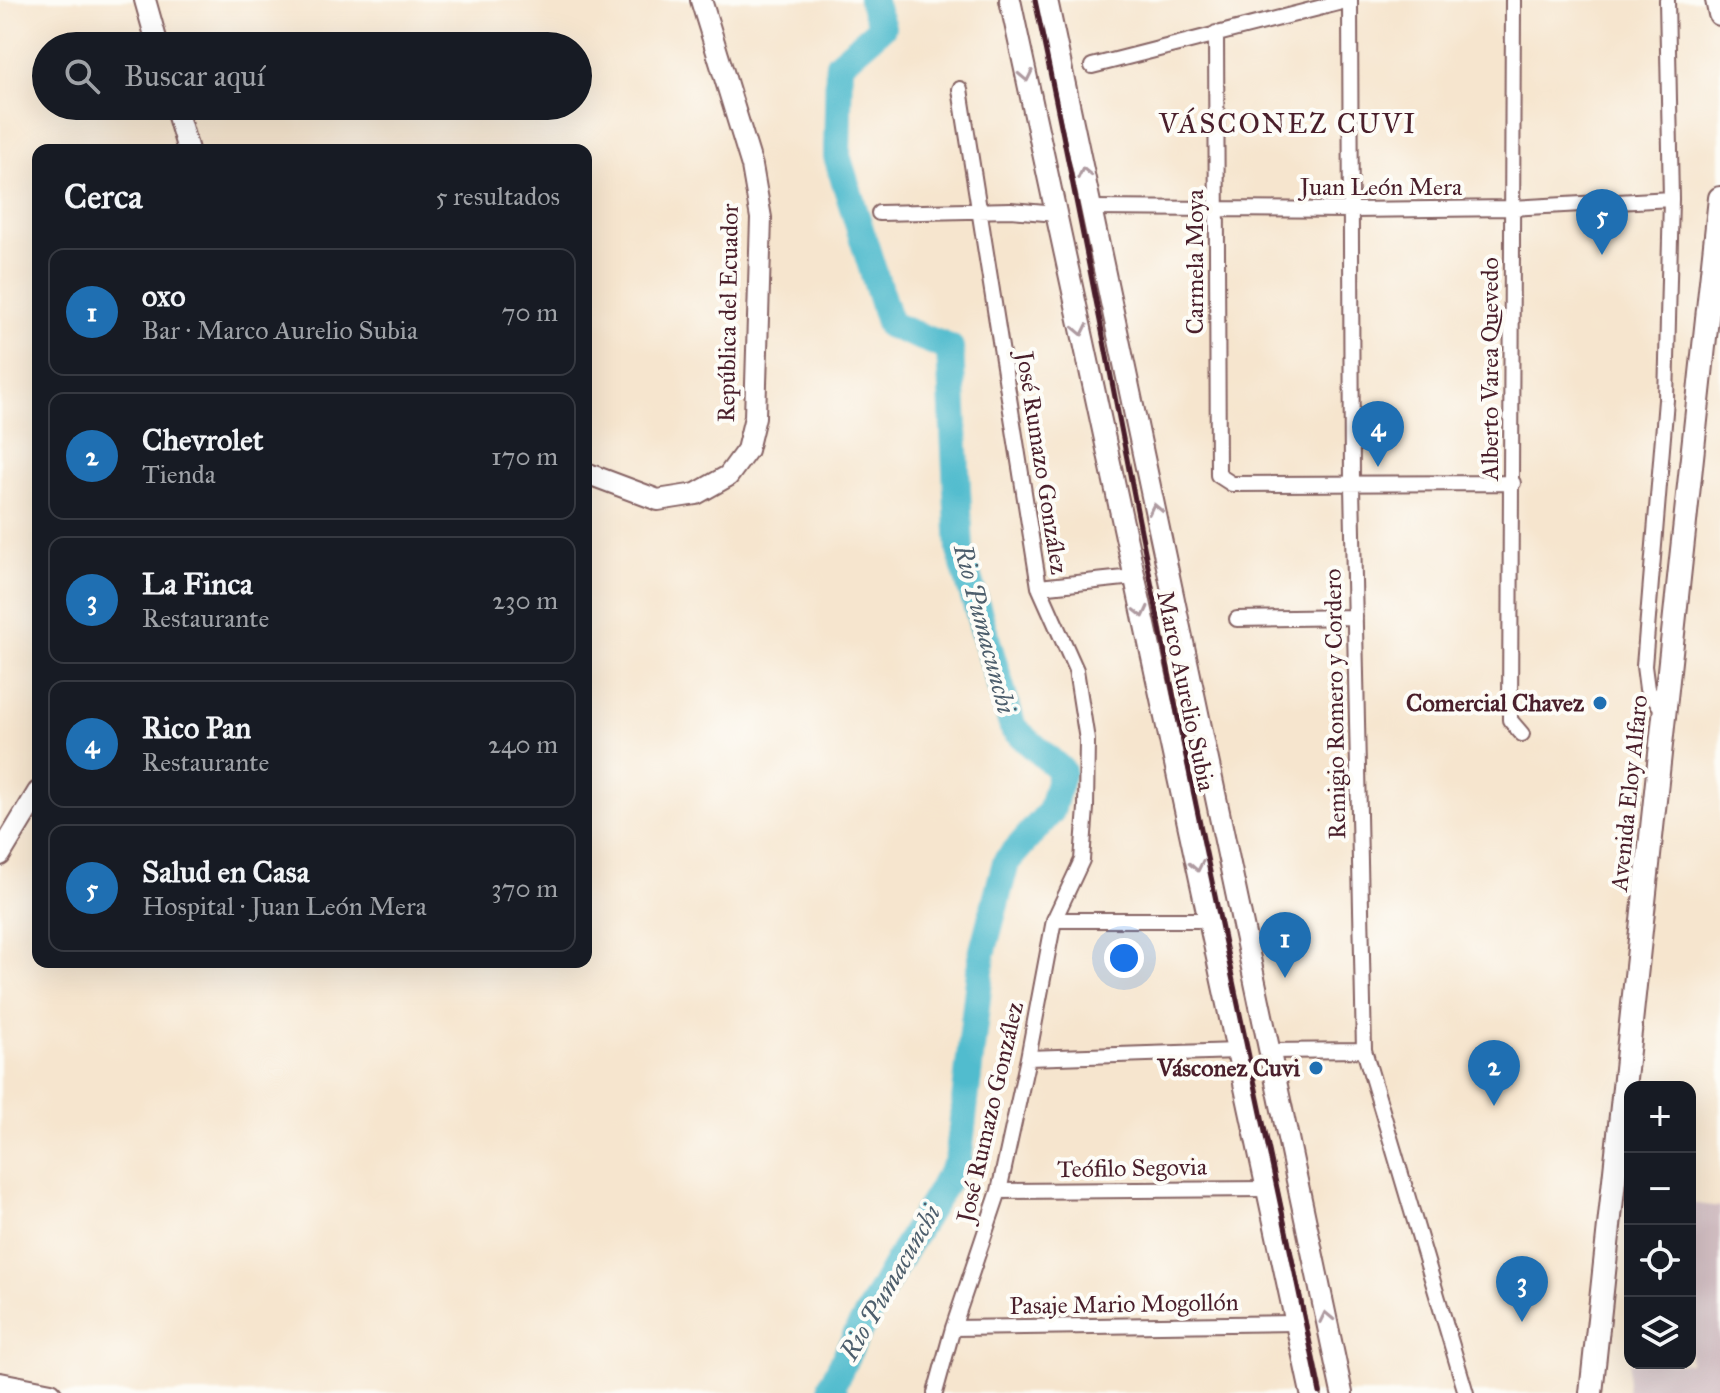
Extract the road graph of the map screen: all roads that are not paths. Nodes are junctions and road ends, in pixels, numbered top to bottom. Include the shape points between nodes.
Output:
1 (145, 0) edge
2 (701, 0) edge
3 (1010, 0) edge
4 (1047, 0) edge
5 (1350, 0) edge
6 (1513, 0) edge
7 (1667, 0) edge
8 (1717, 0) edge
9 (1720, 14) edge
10 (154, 32) edge
11 (1216, 33) junction
12 (1092, 66) dead end
13 (960, 89) dead end
14 (179, 120) edge
15 (186, 144) edge
16 (1720, 198) edge
17 (1671, 199) junction
18 (1091, 208) junction
19 (1511, 208) junction
20 (1217, 209) junction
21 (1352, 210) junction
22 (978, 212) junction
23 (879, 213) dead end
24 (1056, 214) junction
25 (592, 475) edge
26 (1513, 483) junction
27 (1352, 486) junction
28 (1134, 577) junction
29 (1039, 587) junction
30 (1355, 617) junction
31 (1237, 619) dead end
32 (1663, 710) junction
33 (1522, 734) dead end
34 (32, 802) edge
35 (0, 855) edge
36 (1054, 920) junction
37 (1209, 920) junction
38 (1364, 1050) junction
39 (1237, 1051) junction
40 (1269, 1051) junction
41 (1028, 1058) junction
42 (1267, 1189) junction
43 (999, 1191) junction
44 (1296, 1323) junction
45 (953, 1328) junction
46 (0, 1383) edge
47 (51, 1393) edge
48 (935, 1393) edge
49 (1311, 1393) edge
50 (1342, 1393) edge
51 (1466, 1393) edge
52 (1591, 1393) edge

1 - 10 main road
2 - 25 main road, República del Ecuador via 752,166 761,218 755,417 747,450 728,476 696,494 658,500
3 -> 24 main road, Marco Aurelio Subia
18 -> 4 main road, Marco Aurelio Subia
5 - 11 street
5 - 21 street, Remigio Romero y Cordero
6 - 19 street, Alberto Varea Quevedo
7 - 17 street
8 - 9 main road
11 - 12 street
11 - 20 street, Carmela Moya
13 - 22 street, José Rumazo González
14 - 15 main road
16 - 32 main road, Avenida Eloy Alfaro
17 - 19 street, Juan León Mera
17 - 32 street via 1666,400 1644,666 1647,689
18 - 20 street, Juan León Mera
40 -> 18 main road, Marco Aurelio Subia
19 - 21 street, Juan León Mera
19 - 26 street, Alberto Varea Quevedo
20 - 21 street, Juan León Mera
20 - 27 street, Carmela Moya via 1218,475 1232,484
21 - 27 street, Remigio Romero y Cordero
22 - 23 street
22 - 24 street
22 - 29 street, José Rumazo González
24 -> 28 main road, Marco Aurelio Subia
26 - 27 street
26 - 33 street, Alberto Varea Quevedo via 1510,720
27 - 30 street, Remigio Romero y Cordero
28 - 29 street
28 -> 37 main road, Marco Aurelio Subia
29 - 36 street, José Rumazo González via 1076,670 1087,740 1082,860
30 - 31 street
30 - 38 street, Remigio Romero y Cordero
32 - 52 main road, Avenida Eloy Alfaro
34 - 35 main road
36 - 37 street
36 - 41 street, José Rumazo González
37 - 39 main road, Marco Aurelio Subia
38 - 40 street
38 - 51 street, Remigio Romero y Cordero
39 - 41 street
39 - 42 main road, Marco Aurelio Subia
50 -> 40 main road, Marco Aurelio Subia
41 - 43 street, José Rumazo González
42 - 43 street, Teófilo Segovia
42 - 44 main road, Marco Aurelio Subia
43 - 45 street, José Rumazo González
44 - 45 street, Pasaje Mario Mogollón
44 - 49 main road, Marco Aurelio Subia
45 - 48 street, José Rumazo González
46 - 47 main road

